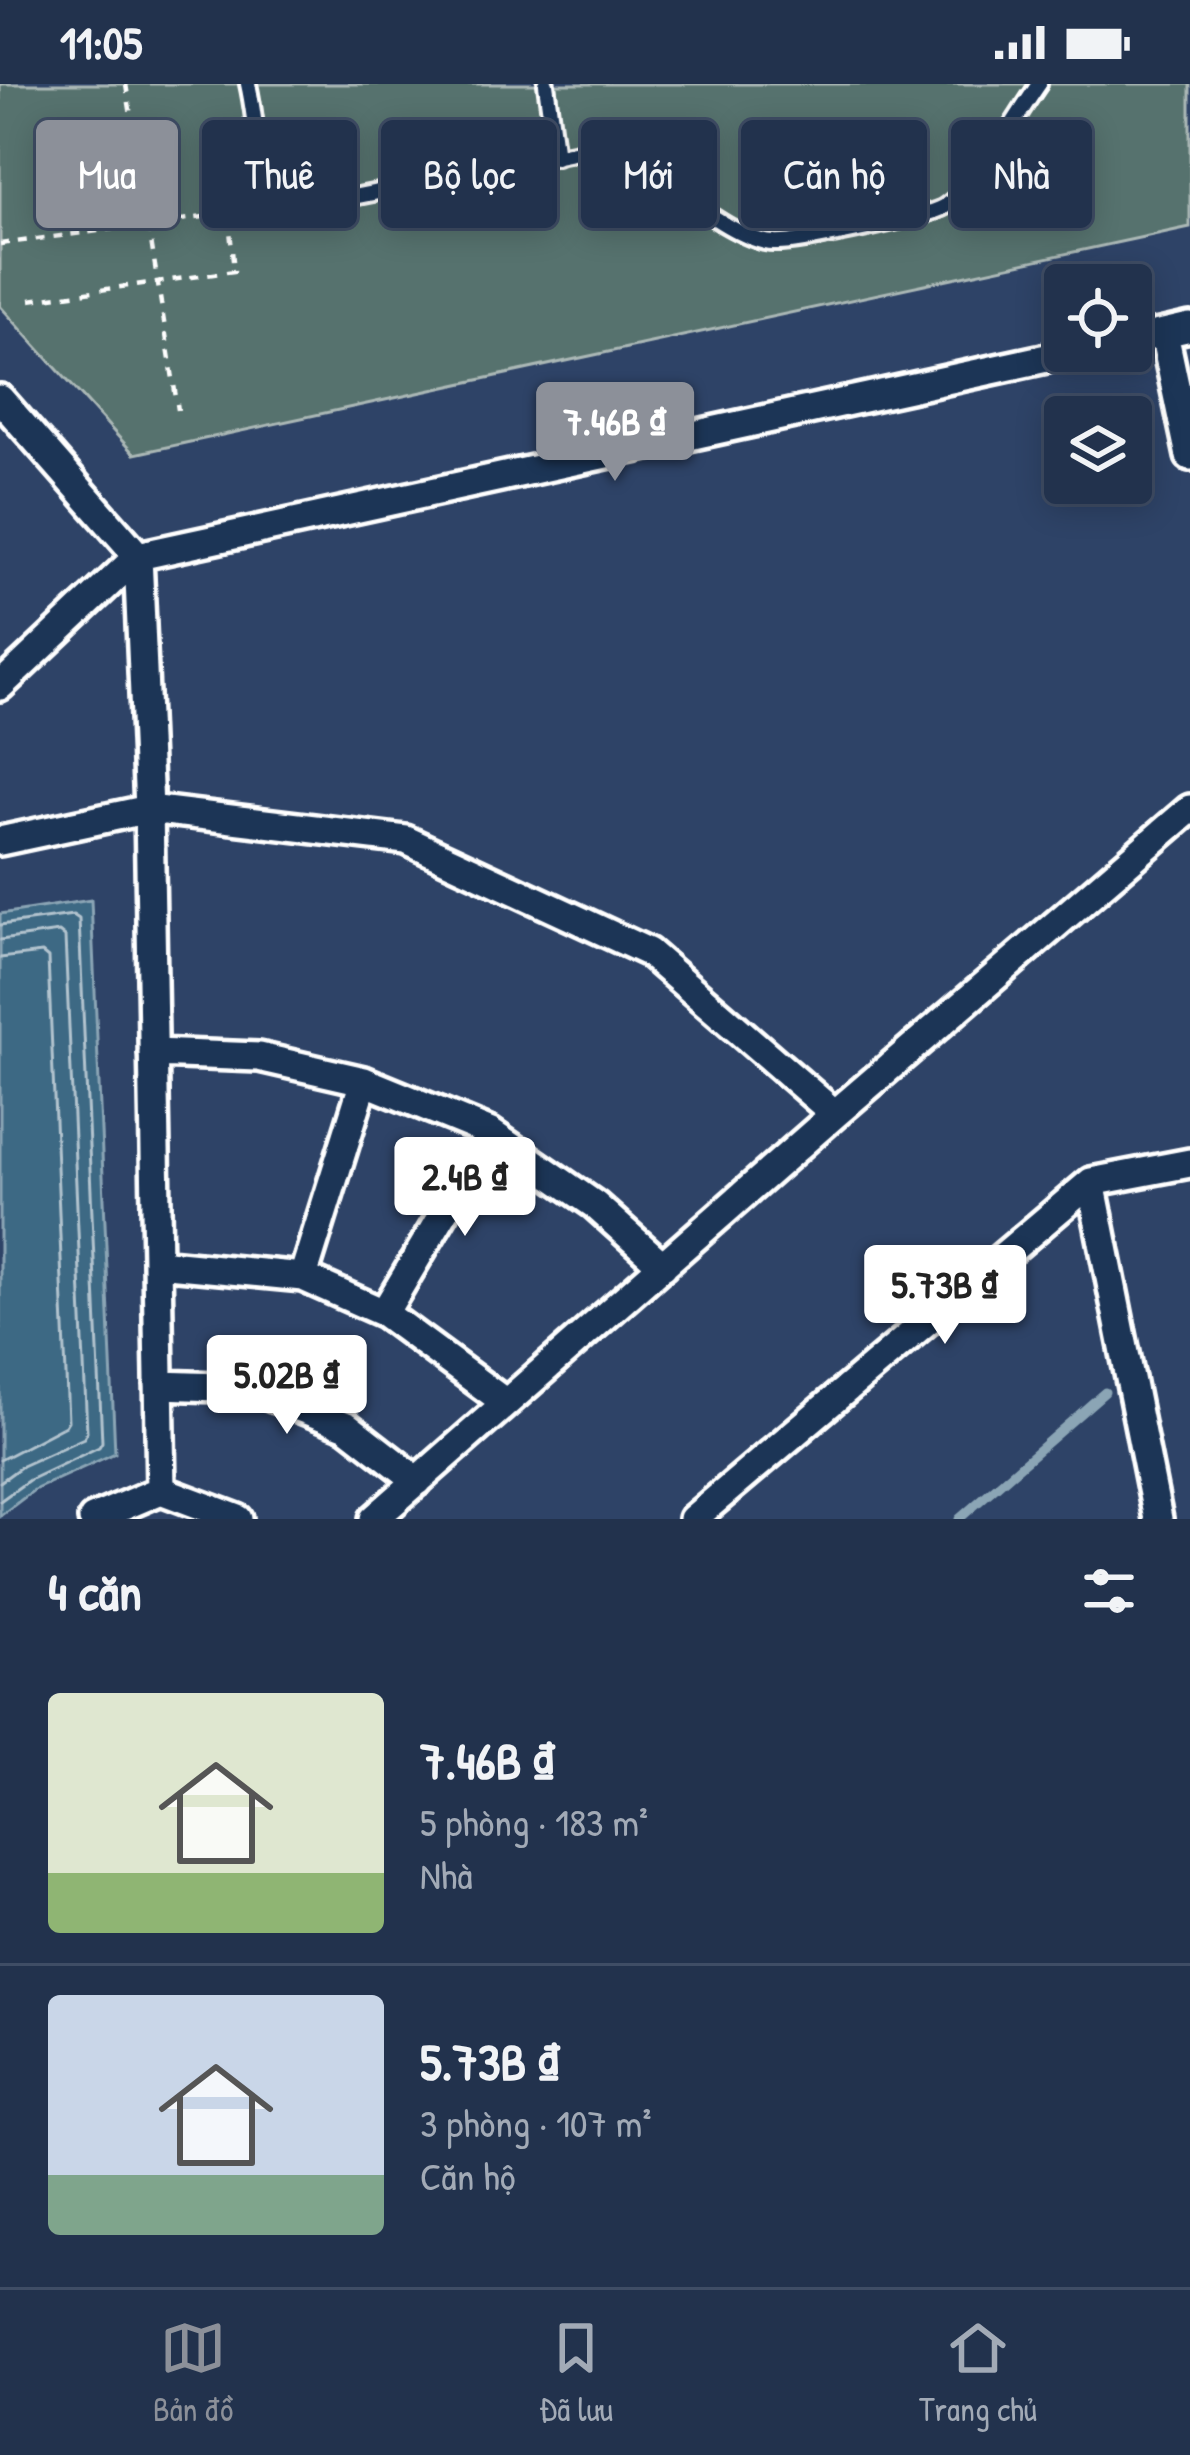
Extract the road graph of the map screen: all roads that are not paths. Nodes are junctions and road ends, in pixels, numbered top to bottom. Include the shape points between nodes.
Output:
1 (248, 84) edge
2 (546, 84) edge
3 (1039, 84) edge
4 (551, 120) edge
5 (557, 157) edge
6 (381, 192) edge
7 (1177, 330) edge
8 (1044, 359) edge
9 (0, 399) edge
10 (1190, 455) edge
11 (139, 556) junction
12 (0, 686) edge
13 (149, 809) junction
14 (1190, 809) edge
15 (0, 841) edge
16 (153, 1053) junction
17 (364, 1082) junction
18 (835, 1114) junction
19 (491, 1133) junction
20 (1190, 1163) edge
21 (1091, 1182) junction
22 (157, 1263) junction
23 (663, 1266) junction
24 (302, 1277) junction
25 (384, 1312) junction
26 (159, 1385) junction
27 (506, 1402) junction
28 (418, 1481) junction
29 (161, 1490) junction
30 (93, 1519) edge
31 (238, 1519) edge
32 (374, 1519) edge
33 (693, 1519) edge
34 (1158, 1519) edge

1 - 6 lane via 268,188 282,206
2 - 4 lane
3 - 5 lane via 971,181 941,209 802,242 770,244 737,231 605,152
7 - 10 street
8 - 11 street
9 - 11 street
11 - 12 street
11 - 13 street
13 - 15 street
13 - 16 street
13 - 18 street via 406,840 648,952
14 - 18 street
16 - 17 street via 259,1057
16 - 22 street
17 - 19 street
17 - 24 street
18 - 23 street
19 - 23 street via 595,1205
19 - 25 street
20 - 21 street
21 - 33 street
21 - 34 street
22 - 24 street
22 - 26 street
23 - 27 street
24 - 25 street
25 - 27 street
26 - 28 street via 249,1388 347,1426
26 - 29 street
27 - 28 street
28 - 32 street
29 - 30 street
29 - 31 street

